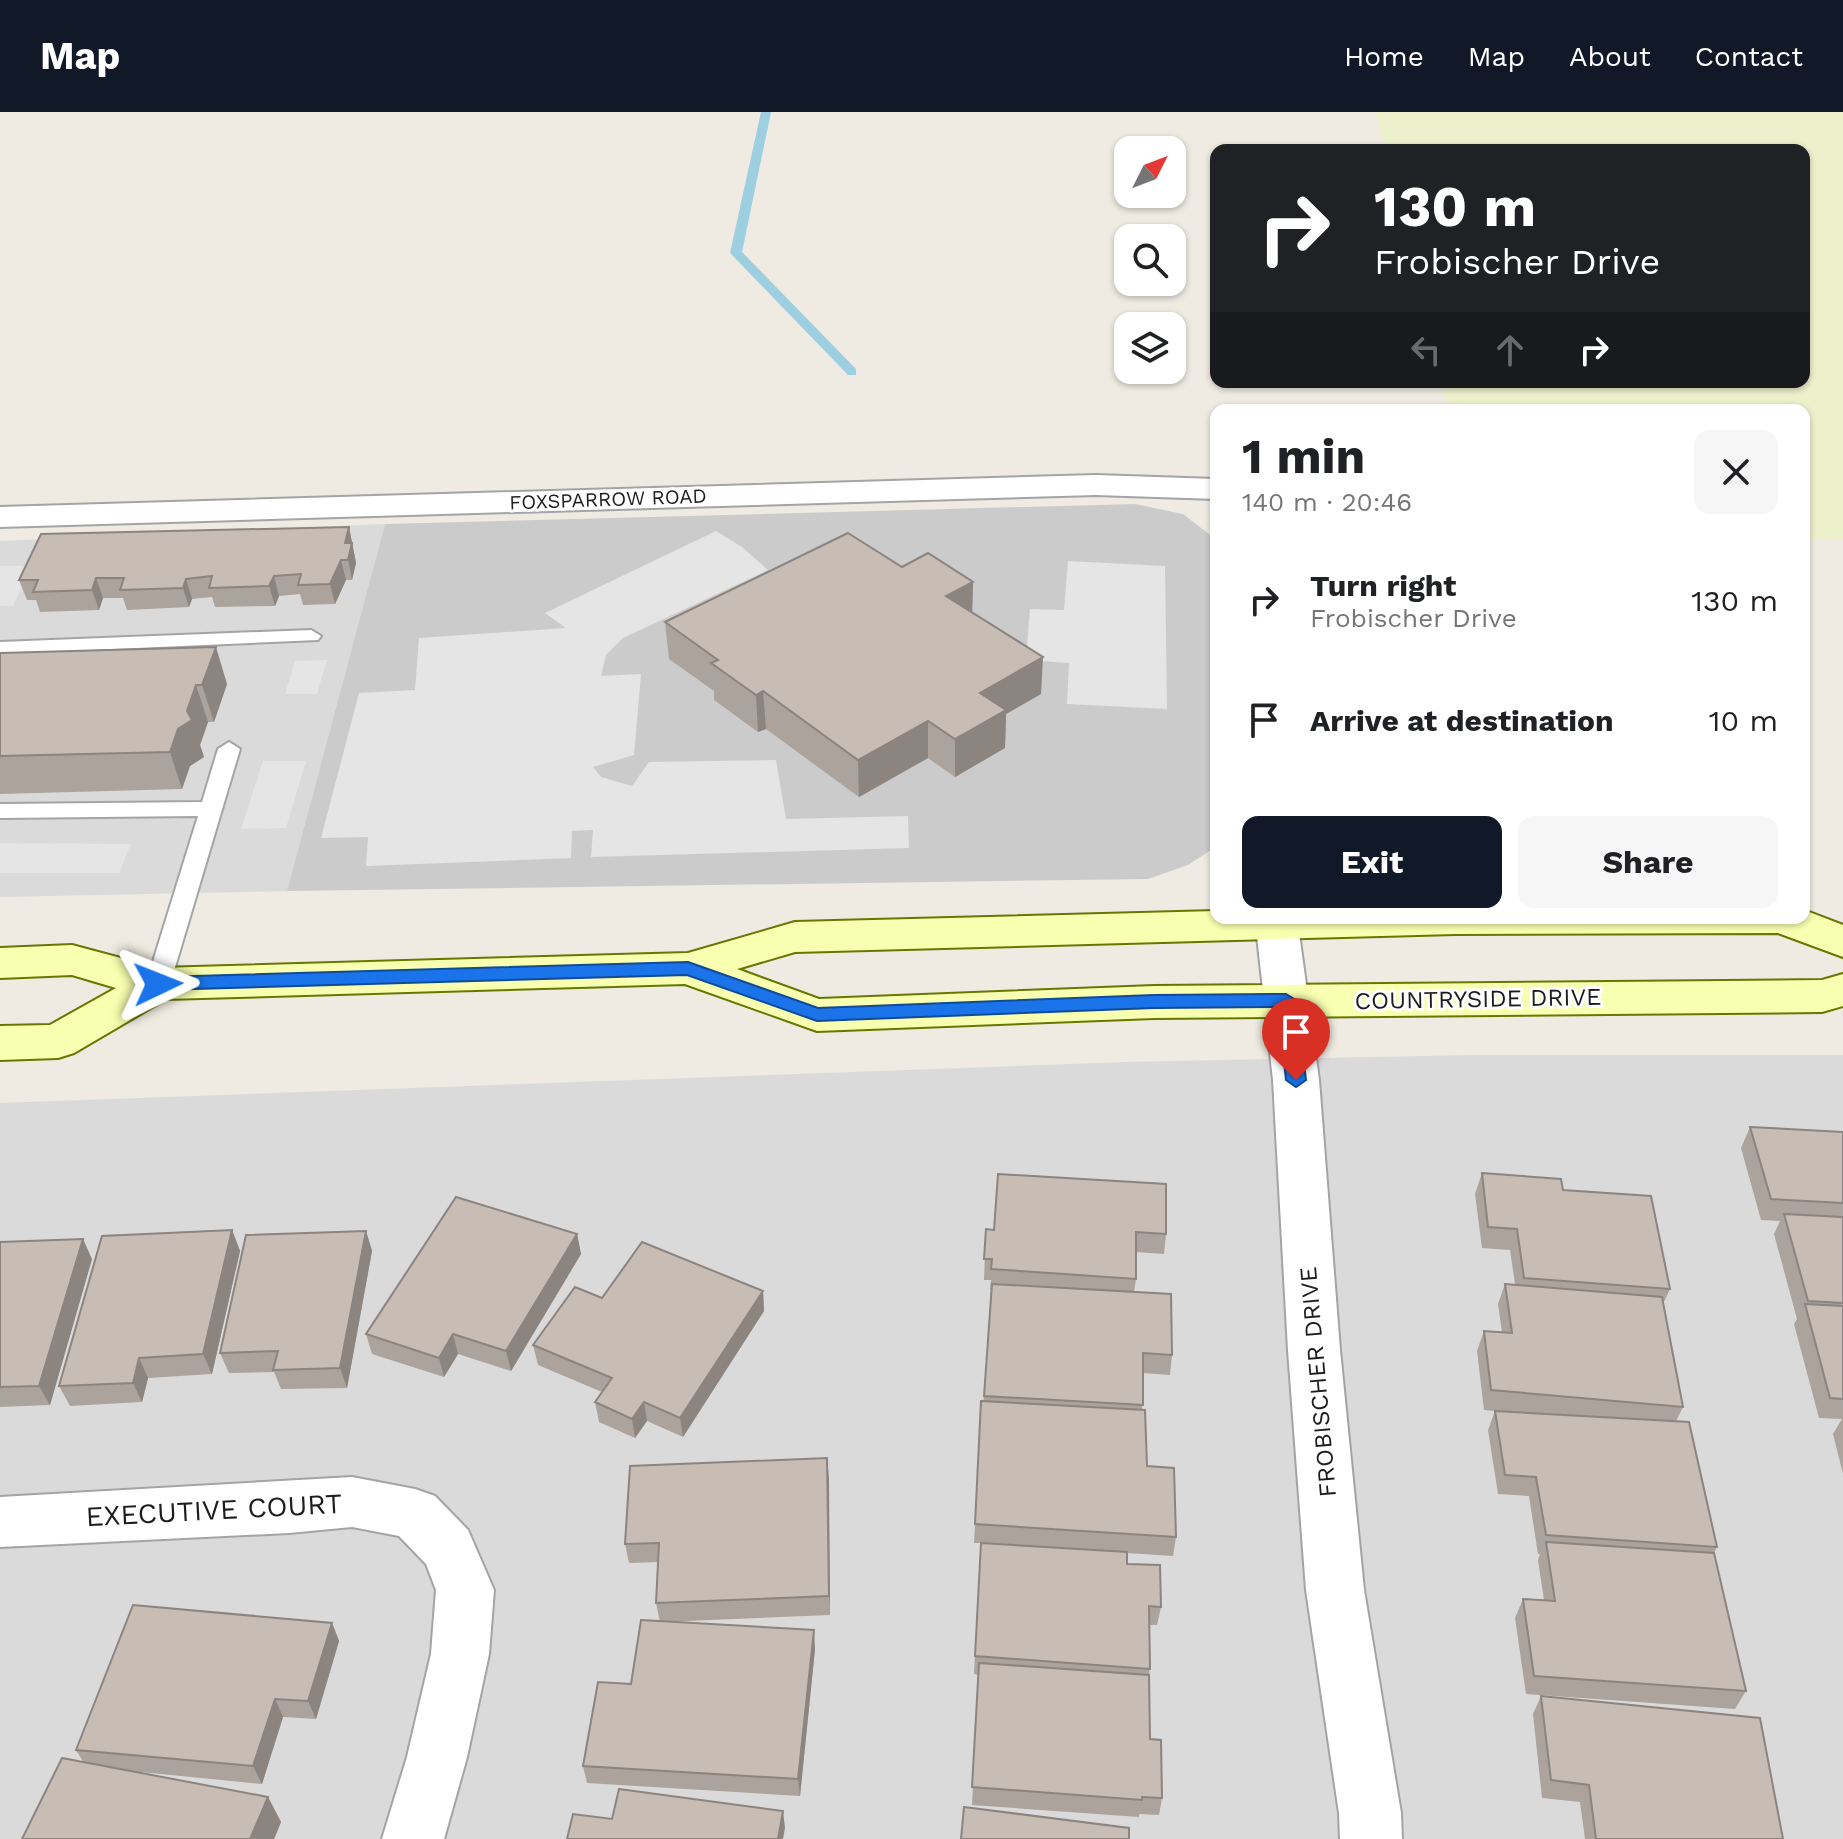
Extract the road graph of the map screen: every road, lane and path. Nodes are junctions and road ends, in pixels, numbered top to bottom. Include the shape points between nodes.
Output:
1 (1210, 489) edge
2 (0, 517) edge
3 (311, 636) dead end
4 (0, 648) edge
5 (229, 749) dead end
6 (212, 809) junction
7 (0, 811) edge
8 (1210, 922) edge
9 (1277, 924) edge
10 (1797, 924) edge
11 (1843, 942) edge
12 (0, 963) edge
13 (688, 968) junction
14 (158, 984) junction
15 (1843, 990) edge
16 (1286, 1000) junction
17 (0, 1043) edge
18 (0, 1522) edge
19 (413, 1839) edge
20 (1371, 1839) edge

1 - 2 street, FOXSPARROW ROAD via 1096,485
3 - 4 lane
5 - 6 lane
6 - 7 lane
6 - 14 lane
8 - 13 main road, COUNTRYSIDE DRIVE via 795,937
9 - 16 street, FROBISCHER DRIVE
10 - 11 main road, COUNTRYSIDE DRIVE
12 - 14 main road, COUNTRYSIDE DRIVE via 72,960
13 - 14 main road, COUNTRYSIDE DRIVE
13 - 16 main road, COUNTRYSIDE DRIVE via 817,1015
14 - 17 main road, COUNTRYSIDE DRIVE via 58,1041
15 - 16 main road, COUNTRYSIDE DRIVE via 1822,996
16 - 20 street, FROBISCHER DRIVE via 1335,1590
18 - 19 street, EXECUTIVE COURT via 352,1502 415,1514 448,1548 465,1590 460,1654

